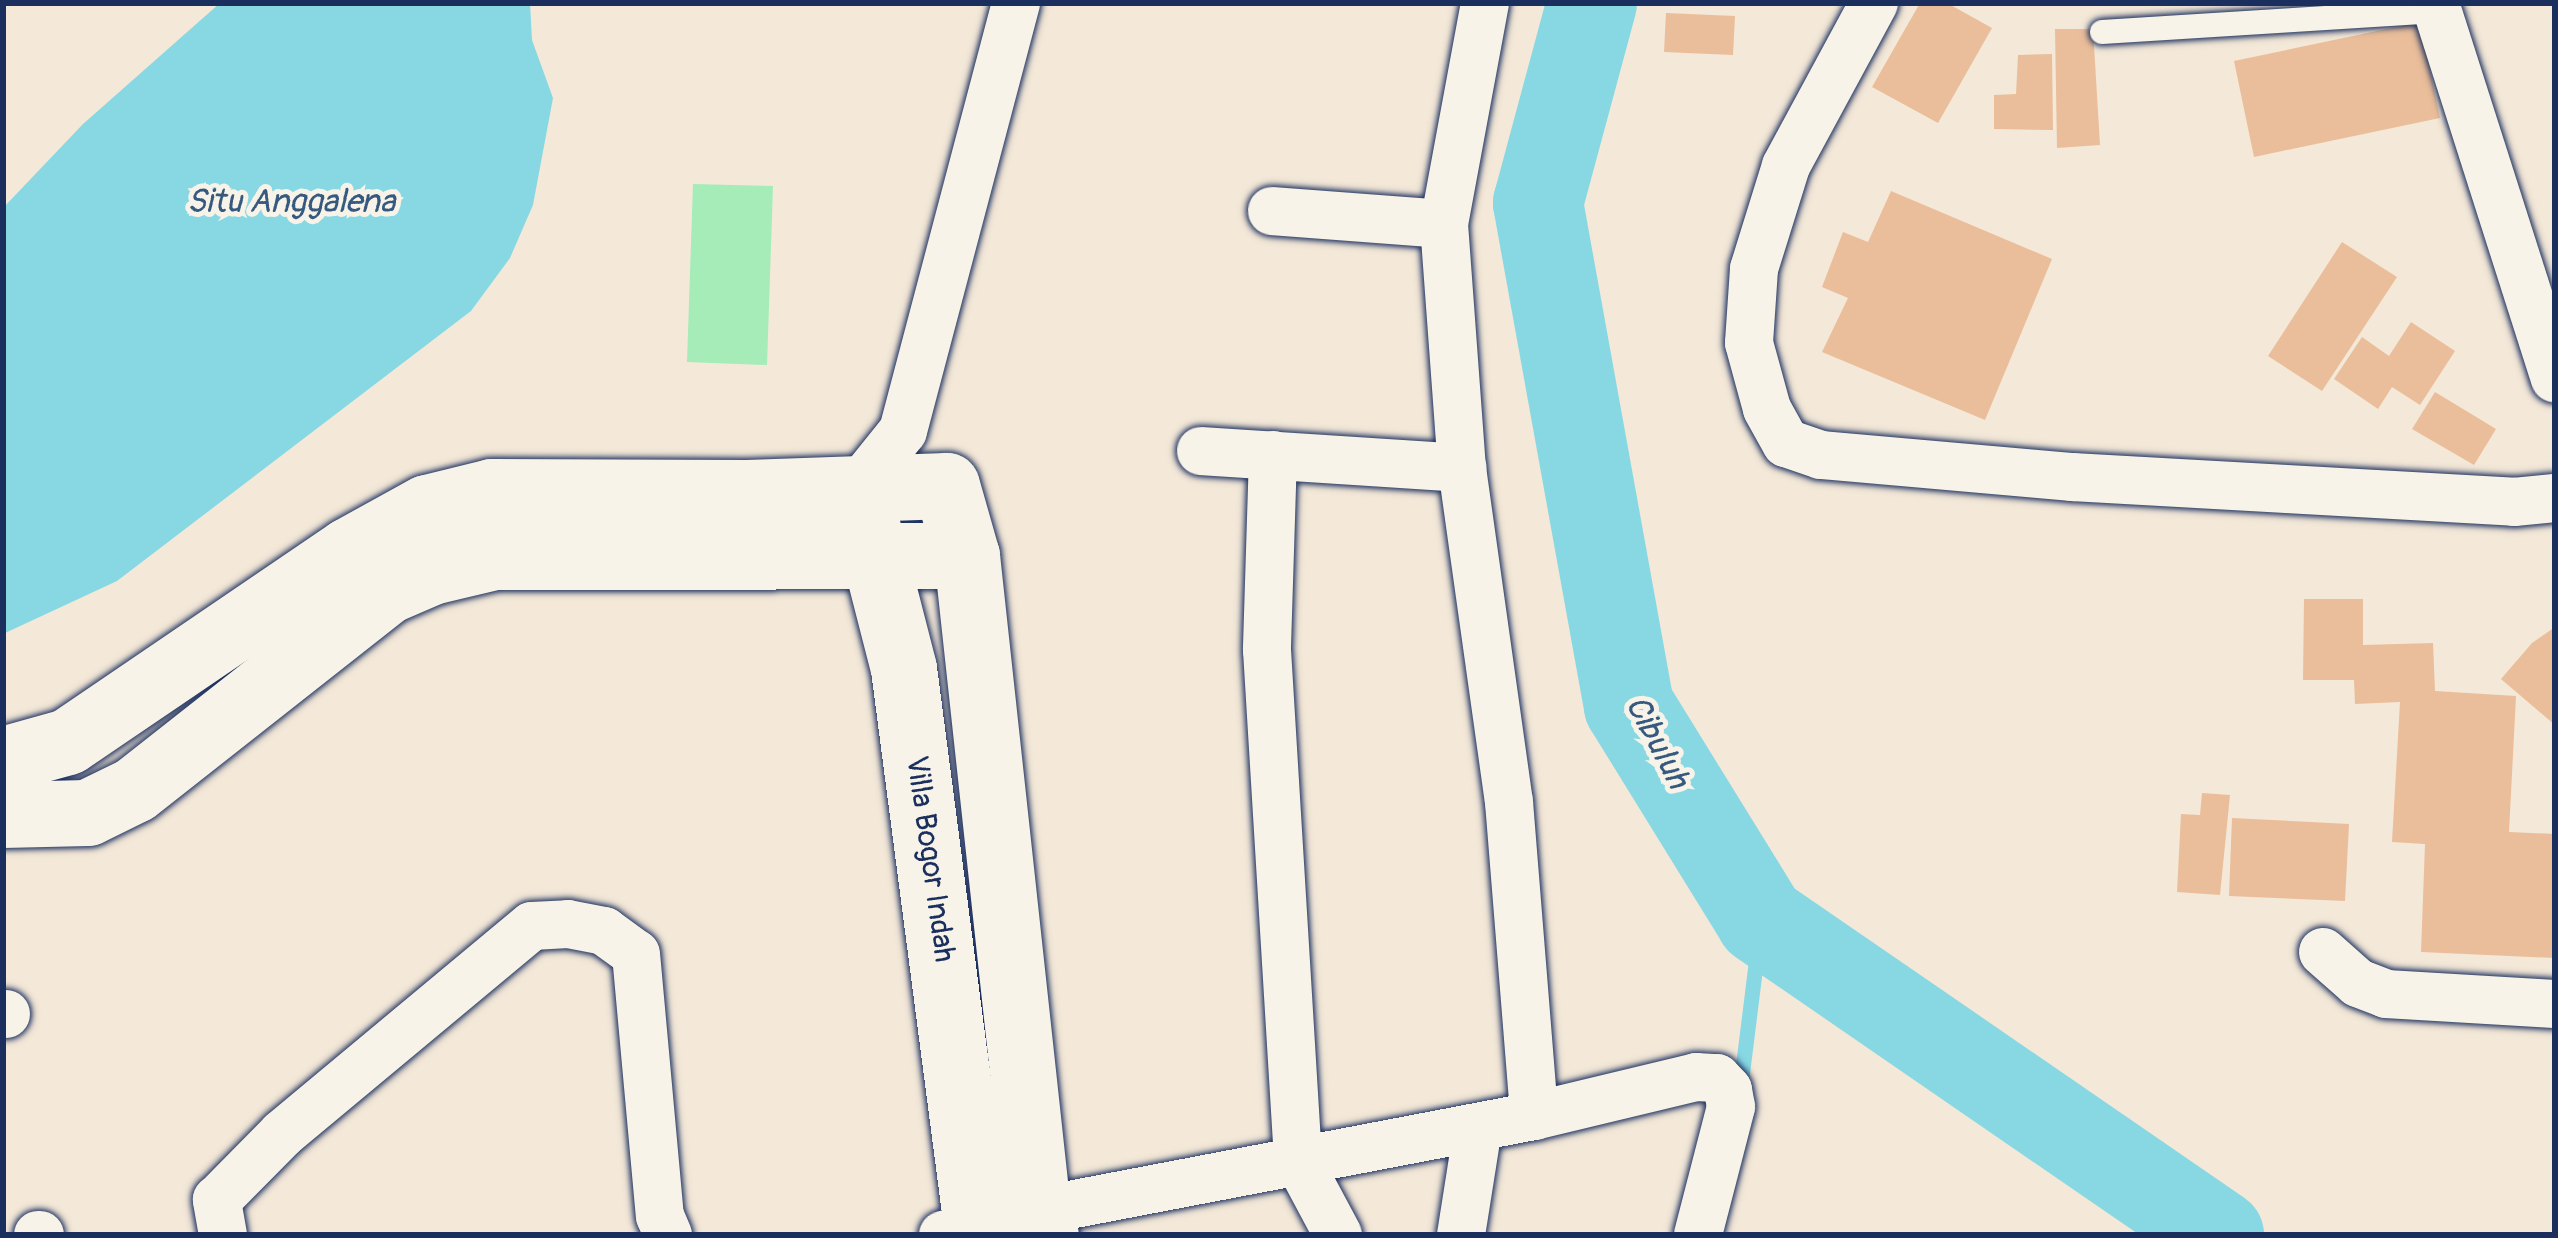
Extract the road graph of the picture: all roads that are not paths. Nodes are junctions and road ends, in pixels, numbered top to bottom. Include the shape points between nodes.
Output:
1 (1016, 3) edge
2 (1486, 3) edge
3 (1874, 3) edge
4 (2436, 7) edge
5 (2102, 32) dead end
6 (1272, 211) dead end
7 (1444, 224) junction
8 (2555, 378) edge
9 (903, 431) junction
10 (1201, 451) dead end
11 (1273, 455) junction
12 (1462, 467) junction
13 (947, 486) junction
14 (857, 488) junction
15 (2555, 498) edge
16 (875, 556) junction
17 (967, 556) junction
18 (3, 760) edge
19 (3, 815) edge
20 (2323, 952) dead end
21 (2555, 1004) edge
22 (1534, 1116) junction
23 (1478, 1128) junction
24 (1298, 1160) junction
25 (1042, 1223) edge
26 (651, 1229) edge
27 (965, 1232) edge
28 (223, 1235) edge
29 (1338, 1235) edge
30 (1460, 1235) edge
31 (1698, 1235) edge

1 - 9 street
2 - 7 street
3 - 15 street via 1786,166 1754,269 1749,343 1767,410 1786,443 1821,455 2072,478
4 - 5 lane
4 - 8 street
6 - 7 street
7 - 12 street
9 - 13 street
9 - 14 street
10 - 11 street
11 - 12 street
11 - 24 street via 1267,650
12 - 22 street via 1509,802
13 - 14 street
13 - 17 street
14 - 16 street, Villa Bogor Indah
14 - 18 street via 492,492 427,508 350,551 68,742
16 - 17 street
16 - 19 street via 496,557 432,572 388,591 136,790 88,813
16 - 27 street, Villa Bogor Indah via 904,669 964,1105
17 - 25 street
20 - 21 street via 2386,994
22 - 23 street
22 - 31 street via 1717,1078 1731,1107
23 - 24 street
23 - 30 street
24 - 25 street
24 - 29 street
25 - 27 street
26 - 28 street via 637,954 604,931 568,924 532,926 282,1133 217,1200

